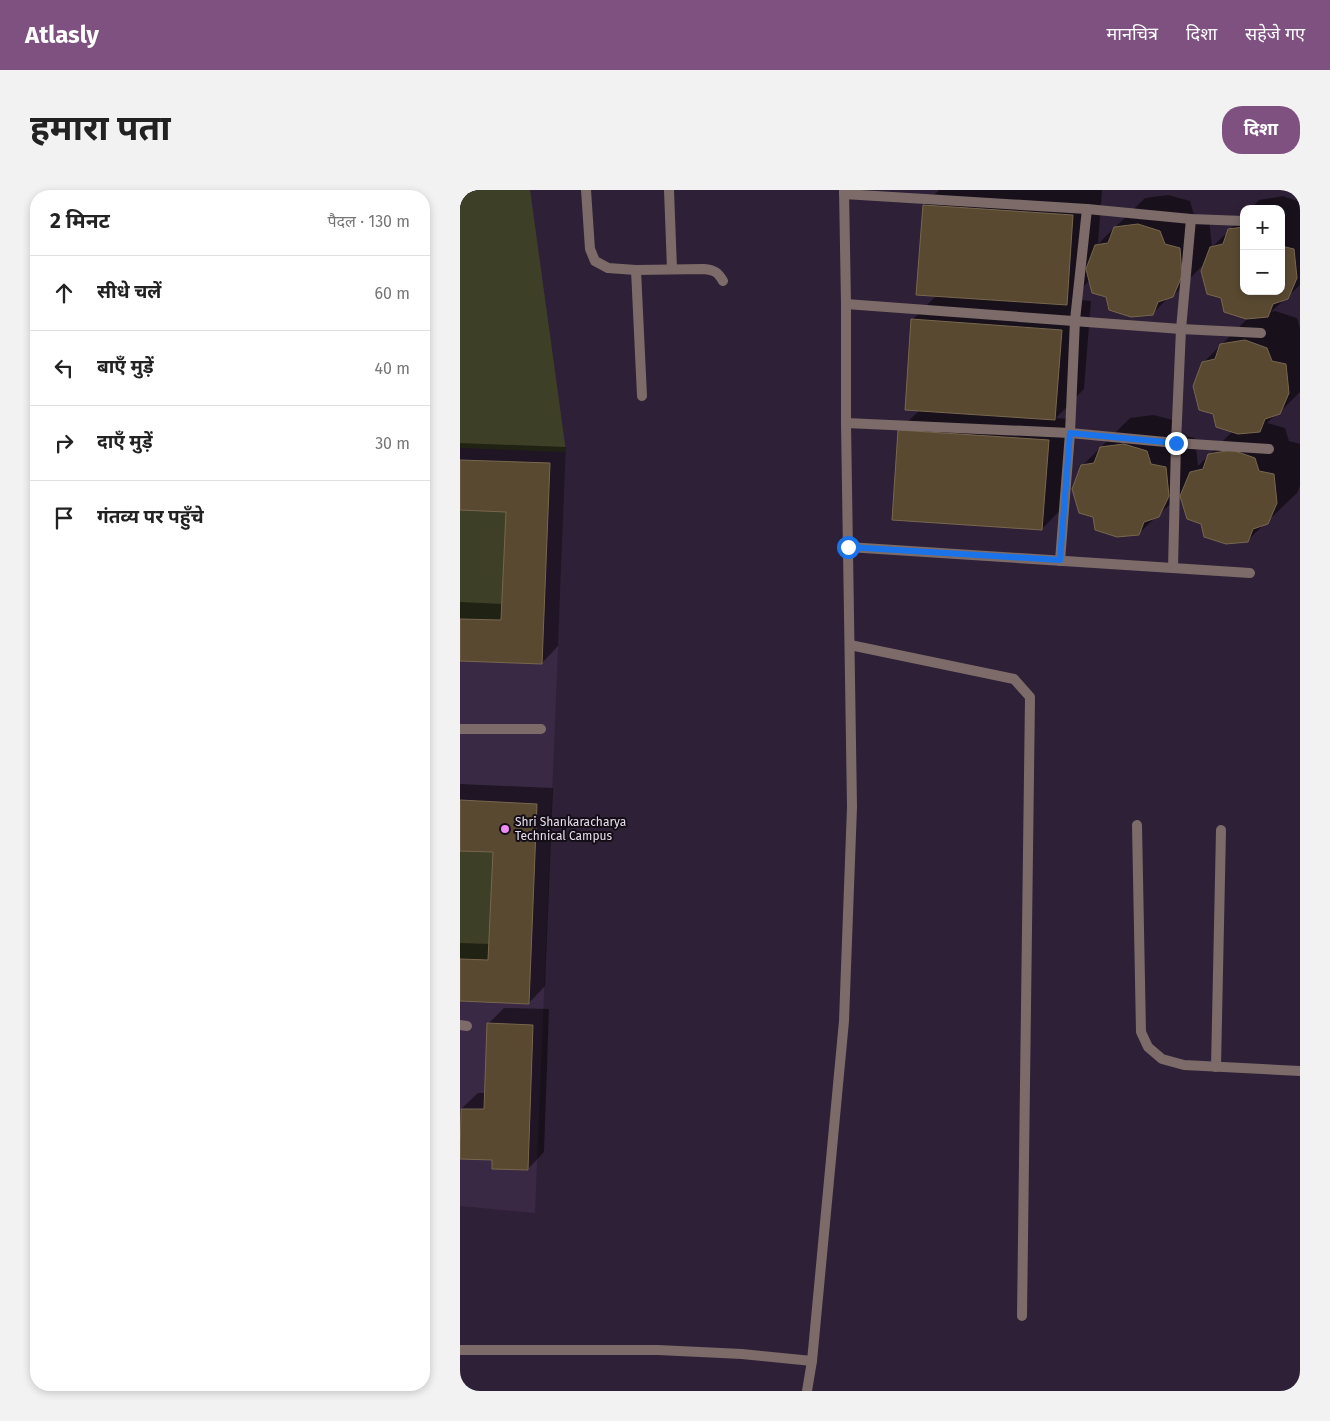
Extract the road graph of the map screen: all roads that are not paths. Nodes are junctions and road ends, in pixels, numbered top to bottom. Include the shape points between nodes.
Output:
1 (586, 190) edge
2 (669, 190) edge
3 (844, 192) edge
4 (1087, 209) junction
5 (1191, 219) junction
6 (1240, 222) edge
7 (672, 269) junction
8 (636, 270) junction
9 (723, 281) dead end
10 (846, 304) junction
11 (1076, 320) junction
12 (1181, 329) junction
13 (1261, 333) dead end
14 (642, 396) dead end
15 (846, 423) junction
16 (1070, 433) junction
17 (1176, 443) junction
18 (1269, 449) dead end
19 (848, 547) junction
20 (1060, 560) junction
21 (1173, 568) junction
22 (1250, 573) dead end
23 (850, 645) junction
24 (460, 729) edge
25 (541, 729) dead end
26 (1137, 825) dead end
27 (1221, 830) dead end
28 (1216, 1067) junction
29 (1300, 1071) edge
30 (1022, 1316) dead end
31 (460, 1350) edge
32 (812, 1361) junction
33 (807, 1391) edge

1 - 8 street via 590,249 595,261 608,268
2 - 7 street
3 - 4 street
3 - 10 street
4 - 5 street
4 - 11 street
5 - 6 street
5 - 12 street
7 - 8 street
7 - 9 street via 713,270
8 - 14 street
10 - 11 street
10 - 15 street
11 - 12 street
11 - 16 street
12 - 13 street
12 - 17 street
15 - 16 street
15 - 19 street
16 - 17 street
16 - 20 street
17 - 18 street
17 - 21 street
19 - 20 street
19 - 23 street
20 - 21 street
21 - 22 street
23 - 30 street via 1014,679 1030,697
23 - 32 street via 852,807 844,1021
24 - 25 street
26 - 28 street via 1141,1032 1148,1047 1162,1059 1184,1065
27 - 28 street
28 - 29 street
31 - 32 street via 658,1350
32 - 33 street

